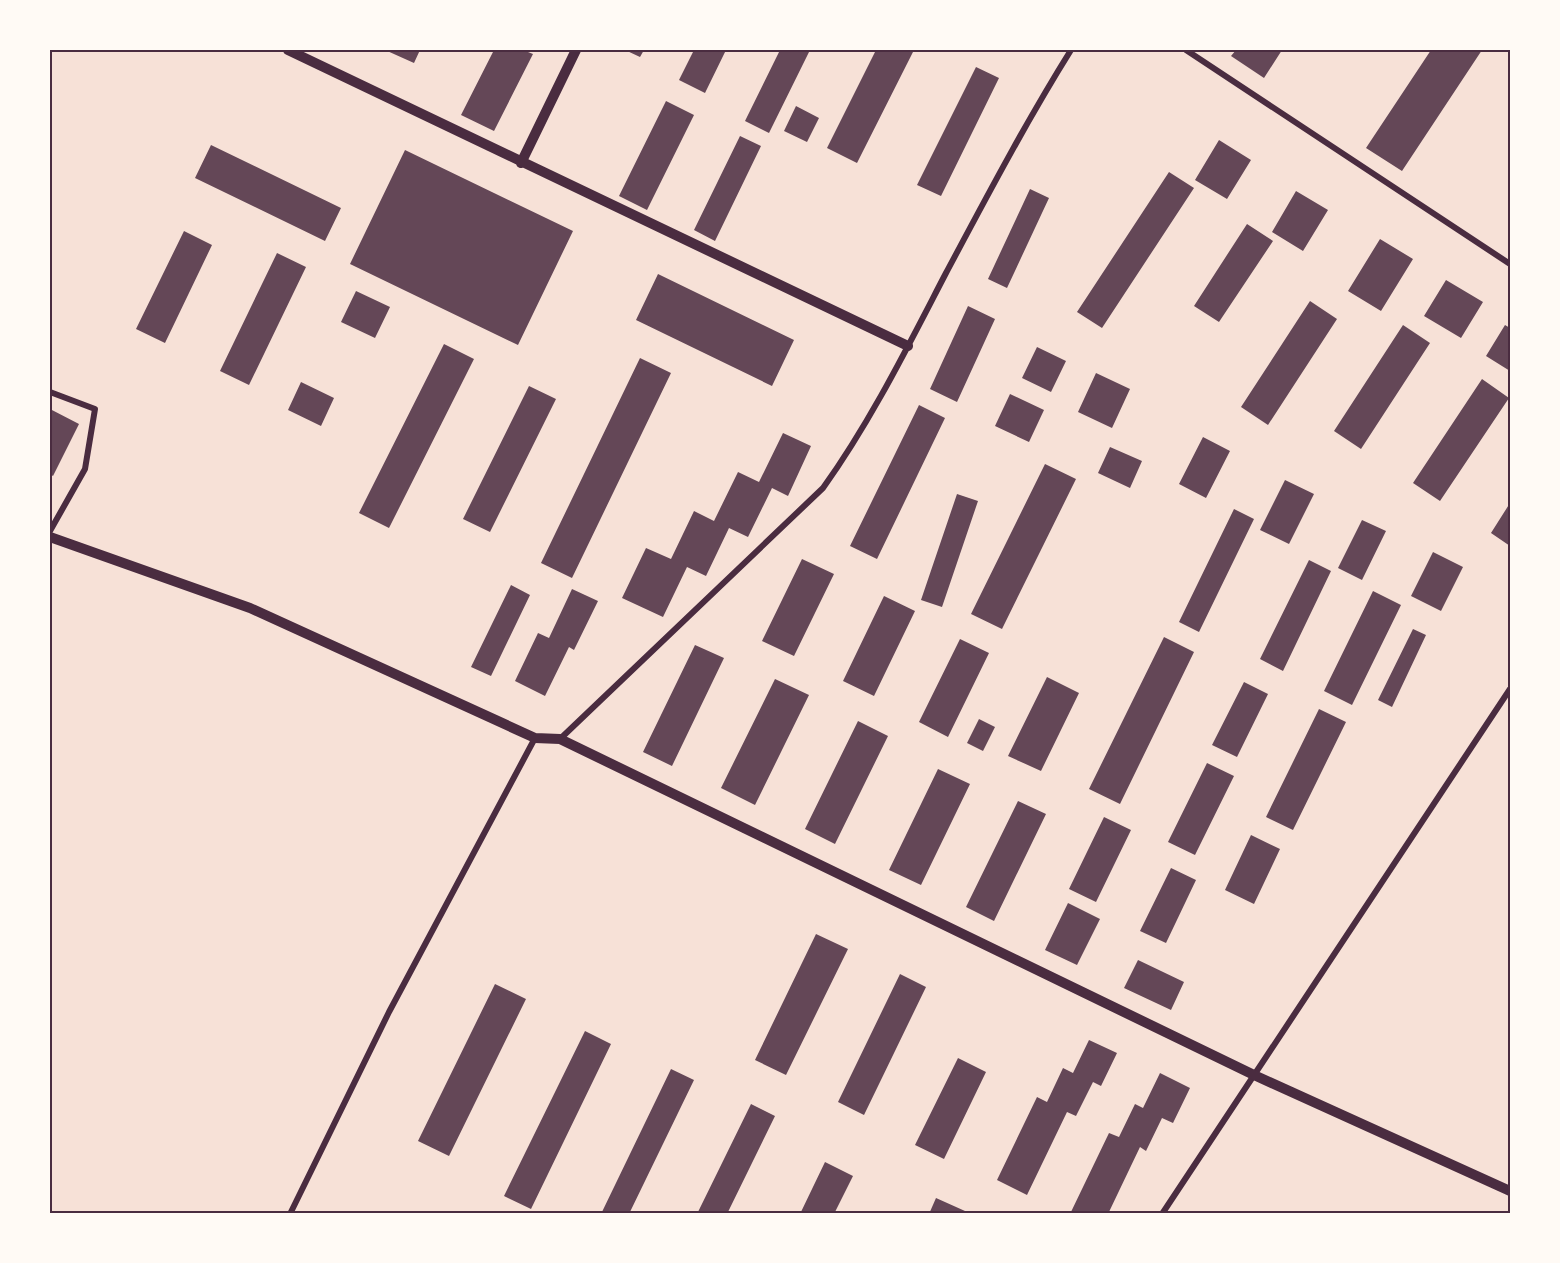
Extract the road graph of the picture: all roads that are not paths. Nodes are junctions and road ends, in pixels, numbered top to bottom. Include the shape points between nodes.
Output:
1 (288, 50) edge
2 (576, 50) edge
3 (1071, 50) edge
4 (1186, 50) edge
5 (521, 163) junction
6 (1510, 264) edge
7 (908, 346) junction
8 (50, 392) edge
9 (50, 531) edge
10 (50, 537) edge
11 (1510, 689) edge
12 (535, 738) junction
13 (560, 739) junction
14 (1254, 1075) junction
15 (1510, 1191) edge
16 (290, 1214) edge
17 (1162, 1214) edge

1 - 5 street
2 - 5 street
3 - 7 street via 976,215
4 - 6 street
5 - 7 street
7 - 13 street via 846,456 823,488
8 - 9 street via 95,409 85,470
10 - 12 street via 250,608
11 - 14 street
12 - 13 street
12 - 16 street via 388,1012
13 - 14 street
14 - 15 street
14 - 17 street

